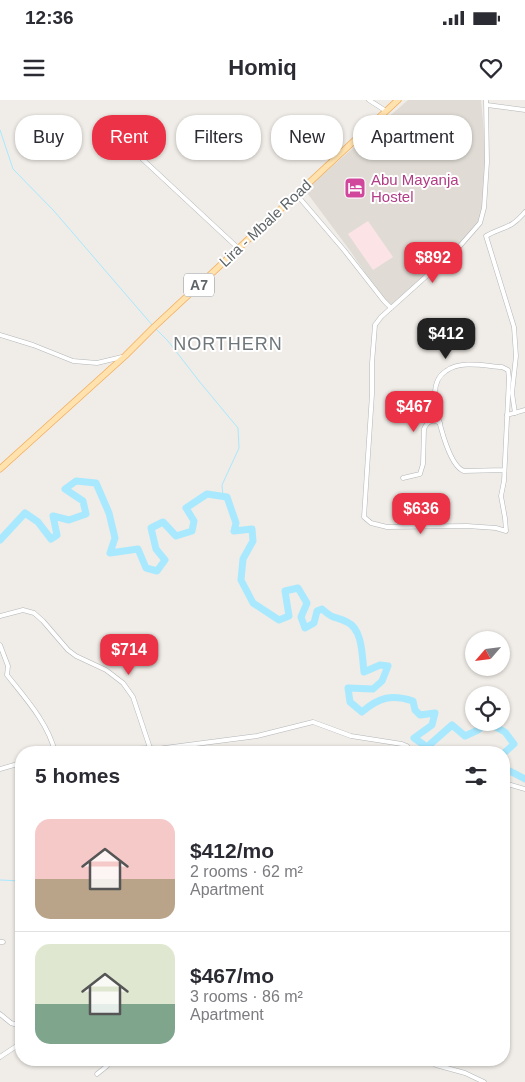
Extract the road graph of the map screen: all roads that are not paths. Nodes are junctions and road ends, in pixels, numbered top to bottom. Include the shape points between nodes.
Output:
1 (369, 100) edge
2 (398, 100) edge
3 (486, 103) edge
4 (525, 110) edge
5 (386, 111) junction
6 (143, 160) edge
7 (297, 195) junction
8 (525, 212) edge
9 (238, 248) junction
10 (392, 308) junction
11 (0, 335) edge
12 (126, 356) junction
13 (525, 410) edge
14 (515, 413) junction
15 (507, 415) junction
16 (440, 423) junction
17 (0, 469) edge
18 (504, 470) junction
19 (403, 478) dead end
20 (0, 616) edge
21 (0, 645) edge
22 (54, 746) edge
23 (149, 746) edge
24 (182, 746) edge
25 (406, 746) edge
26 (15, 765) edge
27 (0, 769) edge
28 (510, 785) edge
29 (525, 789) edge
30 (0, 1014) edge
31 (15, 1024) edge
32 (15, 1047) edge
33 (0, 1057) edge
34 (107, 1066) edge
35 (439, 1066) edge
36 (97, 1074) dead end
37 (484, 1082) edge

1 - 5 street
2 - 5 main road, Lira - Mbale Road / A7
3 - 4 street
3 - 10 street via 487,162 480,223 459,247
5 - 7 main road, Lira - Mbale Road / A7
6 - 9 street
7 - 9 main road, Lira - Mbale Road / A7
7 - 10 street
8 - 14 street via 508,228 486,236 514,327 516,356 512,393
9 - 12 main road, Lira - Mbale Road / A7
10 - 18 street via 375,325 364,516 371,523 387,526 467,526 506,531 501,496
11 - 12 street via 33,344 73,361 97,363
12 - 17 main road, Lira - Mbale Road / A7
13 - 14 street
14 - 15 street
15 - 16 street via 508,369 459,365 443,373 436,385
15 - 18 street
16 - 18 street via 453,462 459,470
16 - 19 street via 431,420 424,429 420,474
20 - 23 street via 23,610 34,613 68,650 124,683 133,697
21 - 22 street via 8,675 46,728
24 - 25 street via 257,736 313,722 352,736
26 - 27 street
28 - 29 street
30 - 31 street
32 - 33 street
34 - 36 street
35 - 37 street

